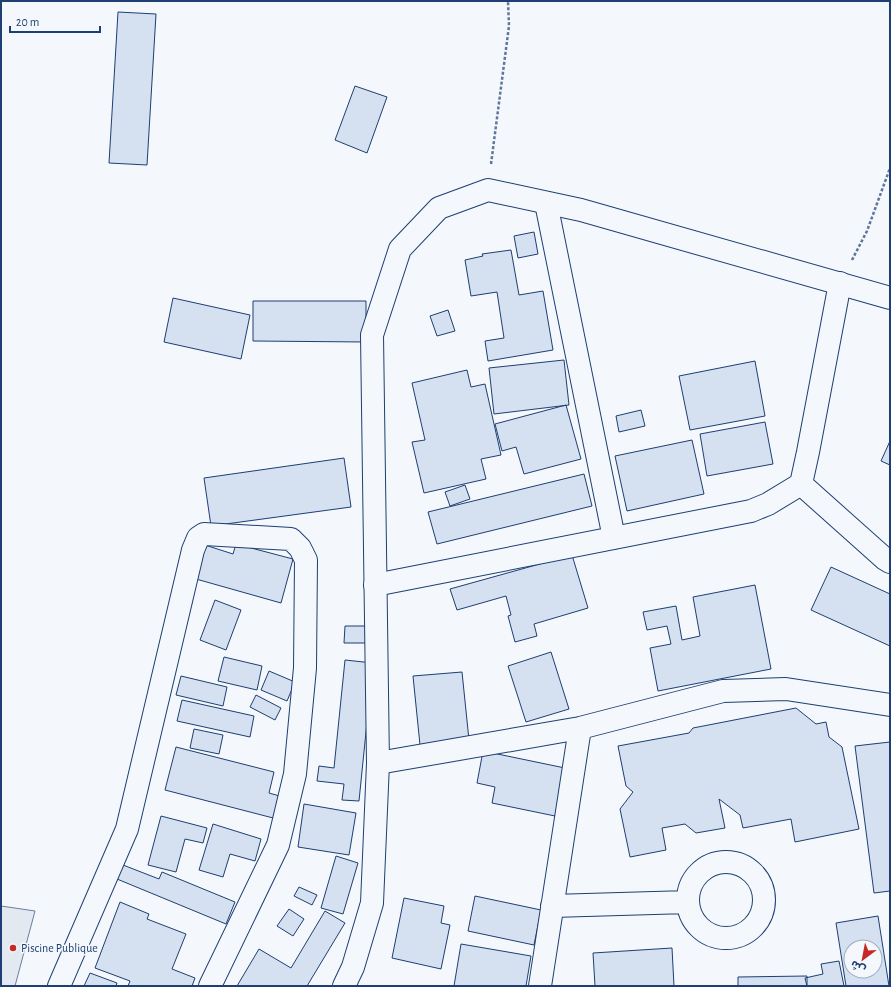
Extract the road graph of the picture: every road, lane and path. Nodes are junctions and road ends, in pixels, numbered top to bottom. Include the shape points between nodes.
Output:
1 (508, 1) edge
2 (890, 168) edge
3 (488, 190) junction
4 (546, 203) junction
5 (840, 283) junction
6 (890, 298) edge
7 (801, 484) junction
8 (614, 538) junction
9 (890, 562) edge
10 (375, 585) junction
11 (890, 705) edge
12 (580, 728) junction
13 (378, 763) junction
14 (688, 902) dead end
15 (552, 906) junction
16 (59, 986) edge
17 (210, 986) edge
18 (344, 986) edge
19 (540, 986) edge

1 - 3 path via 509,26
2 - 5 path via 867,231
3 - 4 street
3 - 10 street via 439,208 400,249 372,335
4 - 5 street via 581,210
4 - 8 street
5 - 6 street
5 - 7 street
7 - 8 street via 751,511
7 - 9 street
8 - 10 street
10 - 13 street
11 - 12 street via 786,688 723,691
12 - 13 street
12 - 15 street
13 - 18 street via 372,903 353,967
14 - 15 street
15 - 19 street
16 - 17 street via 127,829 191,557 198,538 204,534 291,539 300,548 306,560 305,668 295,774 278,845

